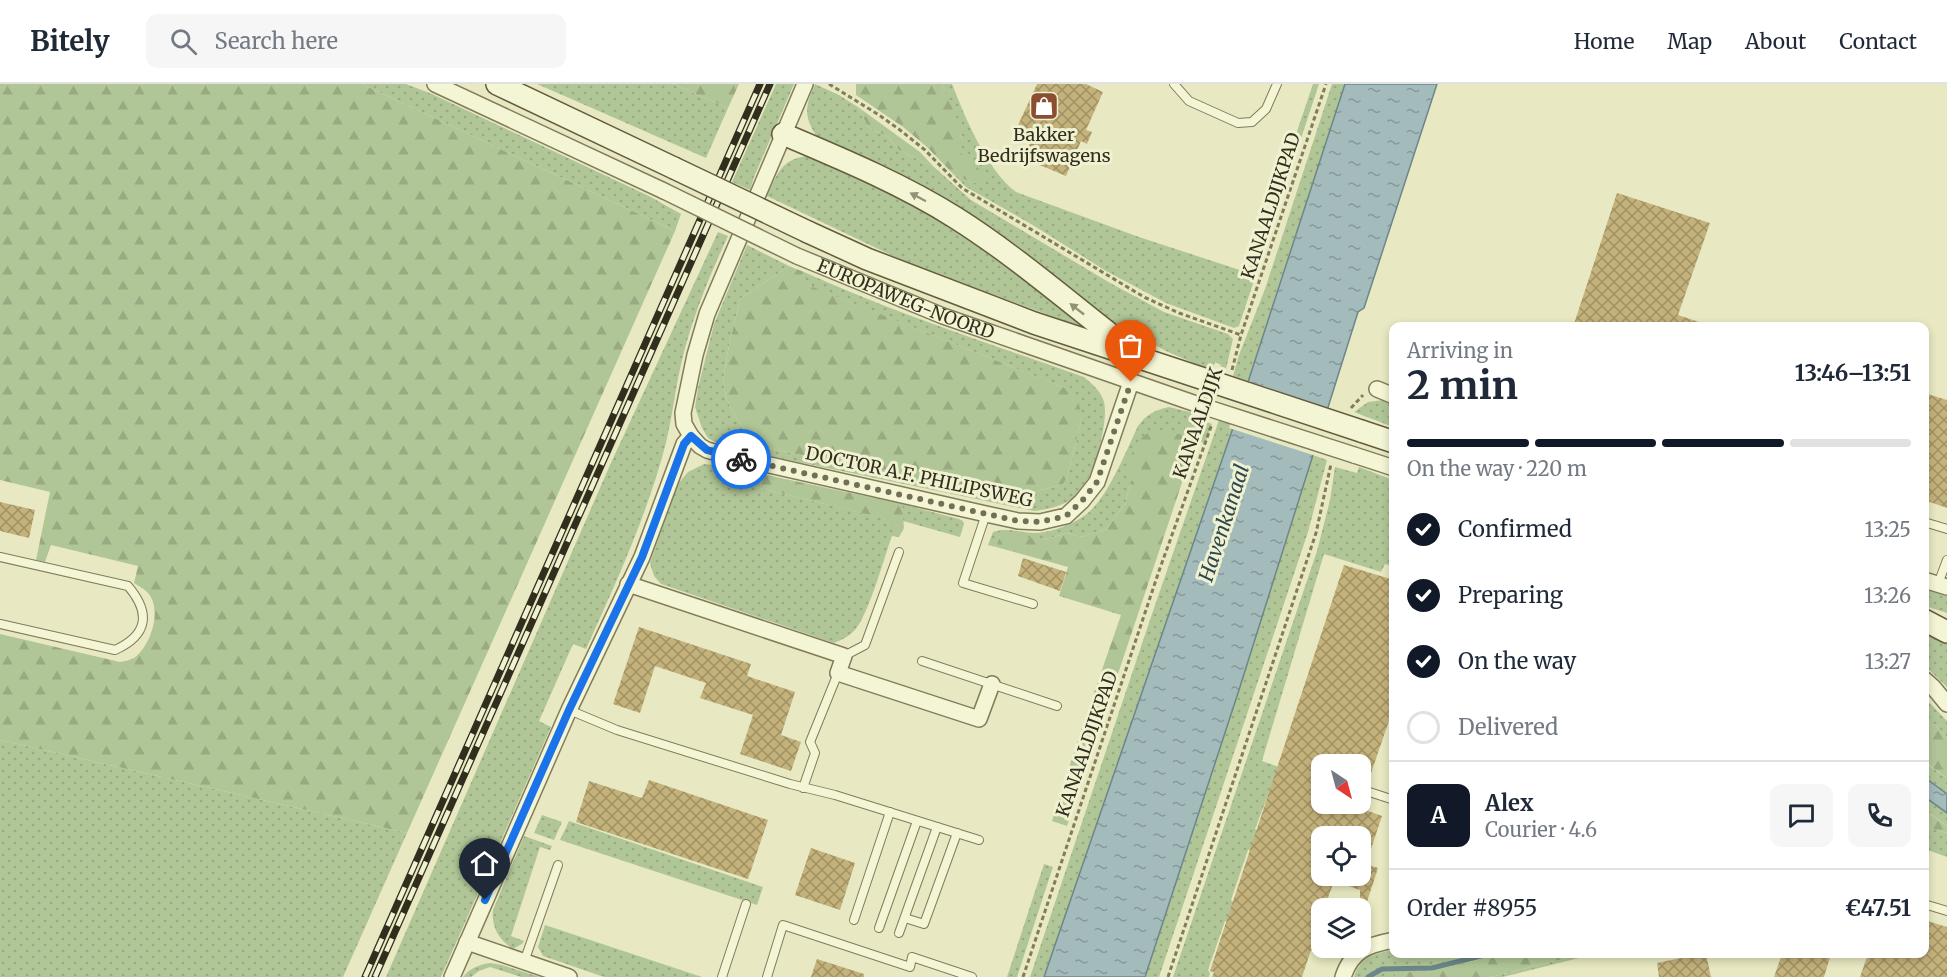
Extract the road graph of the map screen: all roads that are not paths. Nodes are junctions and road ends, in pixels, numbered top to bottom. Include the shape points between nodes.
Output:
1 (435, 84) edge
2 (497, 84) edge
3 (806, 84) edge
4 (1174, 84) edge
5 (1277, 84) edge
6 (783, 134) junction
7 (1140, 357) junction
8 (1131, 382) junction
9 (1377, 389) dead end
10 (1389, 394) edge
11 (691, 436) junction
12 (1389, 440) edge
13 (1389, 466) edge
14 (986, 514) junction
15 (1929, 524) edge
16 (1947, 529) edge
17 (899, 552) dead end
18 (0, 557) edge
19 (1947, 560) edge
20 (628, 584) junction
21 (1937, 584) edge
22 (1033, 604) dead end
23 (1929, 617) edge
24 (1947, 619) edge
25 (1929, 623) edge
26 (0, 624) edge
27 (1947, 632) edge
28 (844, 656) junction
29 (922, 661) dead end
30 (838, 674) junction
31 (1929, 683) edge
32 (992, 684) junction
33 (1947, 704) edge
34 (1057, 706) dead end
35 (569, 710) junction
36 (803, 788) junction
37 (1371, 793) edge
38 (1389, 798) edge
39 (890, 812) junction
40 (917, 821) junction
41 (938, 827) junction
42 (957, 833) junction
43 (979, 840) dead end
44 (558, 865) dead end
45 (746, 904) dead end
46 (1929, 905) edge
47 (1947, 910) edge
48 (905, 918) junction
49 (854, 920) dead end
50 (879, 928) dead end
51 (899, 933) dead end
52 (1389, 941) edge
53 (467, 942) junction
54 (524, 962) junction
55 (452, 977) edge
56 (569, 977) edge
57 (722, 977) edge
58 (767, 977) edge
59 (972, 977) edge
60 (1343, 977) edge

1 - 8 street, EUROPAWEG-NOORD, bridge via 797,256 943,316
2 - 7 main road, EUROPAWEG-NOORD, bridge via 867,259 1034,323
3 - 6 street
4 - 5 lane via 1189,101 1238,123 1252,122 1266,109
7 -> 6 main road via 1012,256 956,218 861,168
6 - 11 street via 707,314 683,413
7 - 12 main road, EUROPAWEG-NOORD, bridge
8 - 13 street, EUROPAWEG-NOORD, bridge
8 - 14 street, DOCTOR A.F. PHILIPSWEG via 1097,482 1066,516 1040,522
9 - 10 street
11 - 14 street, DOCTOR A.F. PHILIPSWEG via 707,450 721,454
11 - 20 street via 684,444
14 - 22 lane via 963,583
15 - 16 lane
17 - 28 lane via 865,645
18 - 26 lane via 128,586 143,609 137,634 128,645 115,650
19 - 21 lane
20 - 28 street
20 - 35 street
23 - 24 main road
25 - 27 main road
28 - 30 street
29 - 32 lane
30 - 32 street via 979,719
30 - 36 lane via 810,742 815,753
31 - 33 street
32 - 34 lane
35 - 36 lane via 617,730
35 - 53 street
36 - 39 lane
37 - 38 lane
39 - 40 lane
39 - 49 lane
40 - 41 lane
40 - 50 lane
41 - 42 lane
41 - 48 lane
42 - 43 lane
42 - 48 lane via 924,924
44 - 54 lane
45 - 57 lane
46 - 47 lane
48 - 51 lane
52 - 60 street via 1375,943 1356,954
53 - 54 street
53 - 55 street
54 - 56 street
58 - 59 lane via 783,925 910,967 912,957

